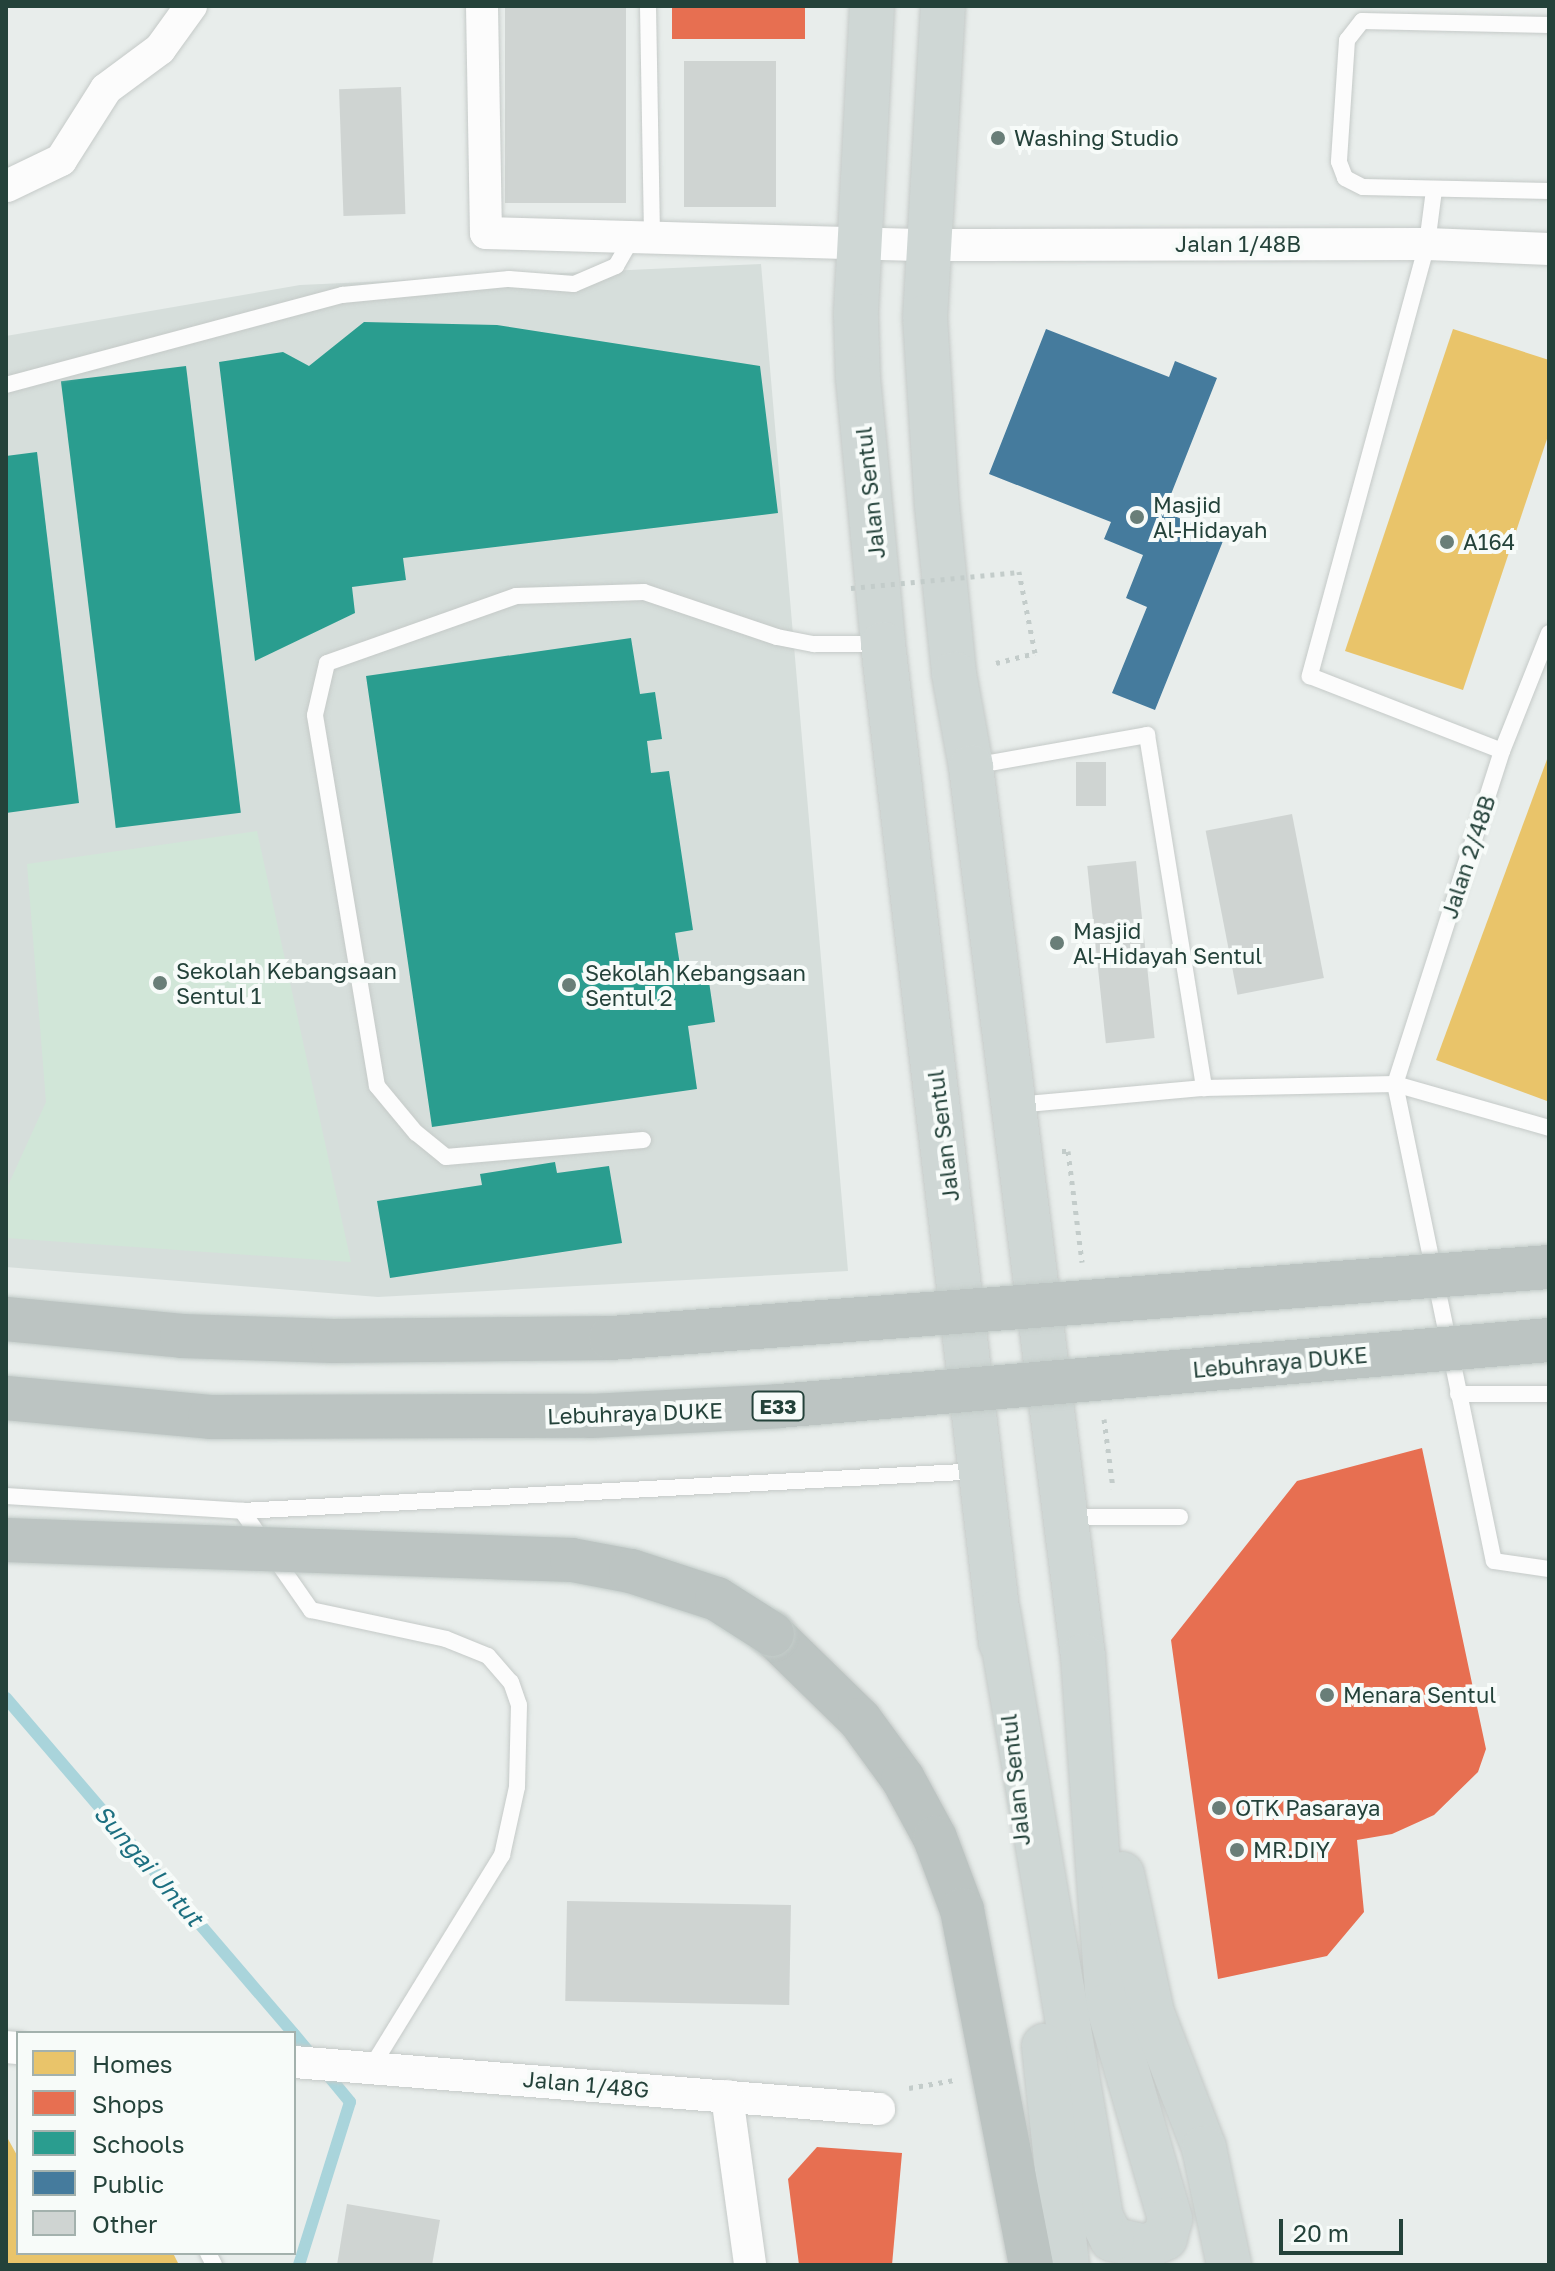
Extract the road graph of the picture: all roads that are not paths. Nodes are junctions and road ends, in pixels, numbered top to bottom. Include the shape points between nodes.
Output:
1 (191, 6) edge
2 (482, 6) edge
3 (648, 6) edge
4 (872, 6) edge
5 (943, 6) edge
6 (1549, 25) edge
7 (7, 186) edge
8 (1434, 190) junction
9 (1549, 191) edge
10 (643, 237) junction
11 (859, 243) junction
12 (1427, 244) junction
13 (927, 245) junction
14 (1549, 249) edge
15 (6, 385) edge
16 (1549, 633) edge
17 (883, 644) junction
18 (1502, 751) junction
19 (971, 767) junction
20 (1395, 1084) junction
21 (1204, 1088) junction
22 (1011, 1105) junction
23 (1549, 1128) edge
24 (643, 1140) dead end
25 (1549, 1267) edge
26 (6, 1319) edge
27 (1549, 1340) edge
28 (1458, 1394) junction
29 (1549, 1394) edge
30 (6, 1398) edge
31 (982, 1471) junction
32 (6, 1496) edge
33 (242, 1511) junction
34 (1065, 1517) junction
35 (1180, 1517) dead end
36 (6, 1540) edge
37 (1549, 1569) edge
38 (998, 1612) junction
39 (1083, 1656) junction
40 (296, 2062) edge
41 (359, 2065) junction
42 (727, 2096) junction
43 (879, 2109) road end
44 (750, 2265) edge
45 (1031, 2265) edge
46 (1067, 2265) edge
47 (1229, 2265) edge

1 - 7 street via 160,49 106,89 61,160
2 - 10 street, Jalan 1/48B via 486,233
3 - 10 lane
4 - 11 main road, Jalan Sentul
5 - 13 main road
6 - 8 lane via 1398,20 1362,21 1351,30 1339,162 1345,178 1363,187
8 - 9 lane
8 - 12 lane
10 - 11 street, Jalan 1/48B
10 - 15 lane via 616,266 574,284 509,279 342,295
11 - 13 street, Jalan 1/48B
11 - 17 main road, Jalan Sentul via 858,378
12 - 13 street, Jalan 1/48B
12 - 14 street, Jalan 1/48B
12 - 18 lane via 1310,676
13 - 19 main road via 925,317 937,506 954,674
16 - 18 lane, Jalan 2/48B
17 - 24 lane via 814,644 777,637 644,592 516,596 327,663 315,715 377,1086 416,1133 446,1157
17 - 31 main road, Jalan Sentul
18 - 20 lane, Jalan 2/48B
19 - 21 lane via 1147,735
19 - 22 main road
20 - 21 lane
20 - 23 lane
20 - 28 lane
21 - 22 lane
22 - 34 main road
25 - 26 highway, bridge via 611,1338 318,1341 182,1336
27 - 30 highway, Lebuhraya DUKE / E33, bridge via 779,1406 591,1416 210,1417
28 - 29 lane
28 - 37 lane via 1494,1561
31 - 33 lane
31 - 38 main road, Jalan Sentul
32 - 33 lane
33 - 41 lane via 311,1610 446,1639 488,1656 511,1682 519,1705 517,1787 502,1855
34 - 35 lane
34 - 39 main road
36 - 45 highway, bridge via 572,1560 631,1571 717,1599 772,1634 860,1720 903,1779 935,1838 962,1910
38 - 39 main road via 1101,2217 1112,2239 1146,2247 1165,2238 1170,2219 1108,2005
38 - 46 main road, Jalan Sentul
39 - 47 main road via 1152,2013 1204,2148
40 - 41 street, Jalan 1/48G
41 - 42 street, Jalan 1/48G
42 - 43 street, Jalan 1/48G
42 - 44 street

